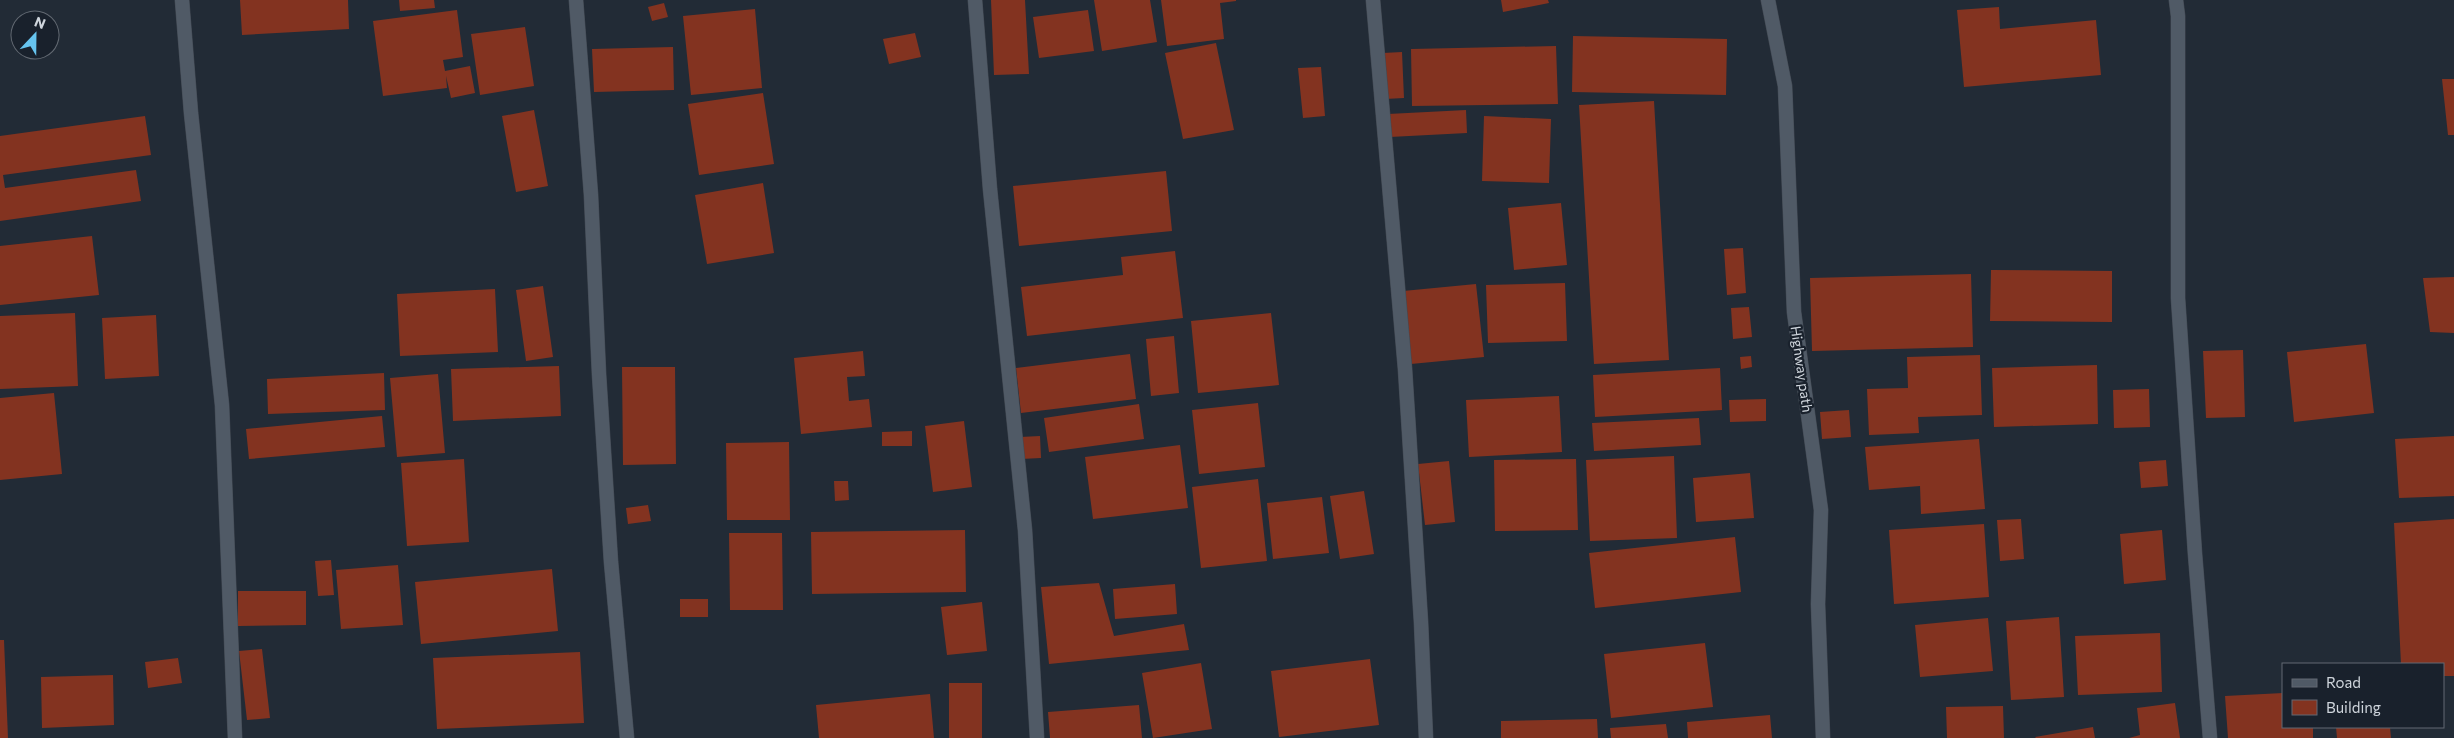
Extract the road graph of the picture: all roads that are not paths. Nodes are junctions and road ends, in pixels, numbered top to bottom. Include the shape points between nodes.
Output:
1 (182, 0) edge
2 (576, 0) edge
3 (975, 0) edge
4 (1373, 0) edge
5 (1768, 0) edge
6 (2176, 0) edge
7 (236, 738) edge
8 (627, 738) edge
9 (1036, 738) edge
10 (1426, 738) edge
11 (1823, 738) edge
12 (2210, 738) edge

1 - 7 street via 222,404
2 - 8 street via 592,195 611,562
3 - 9 street via 990,189 1025,530
4 - 10 street via 1405,369
5 - 11 street, Highway path via 1785,86 1794,312 1821,510 1818,604
6 - 12 street via 2178,298

